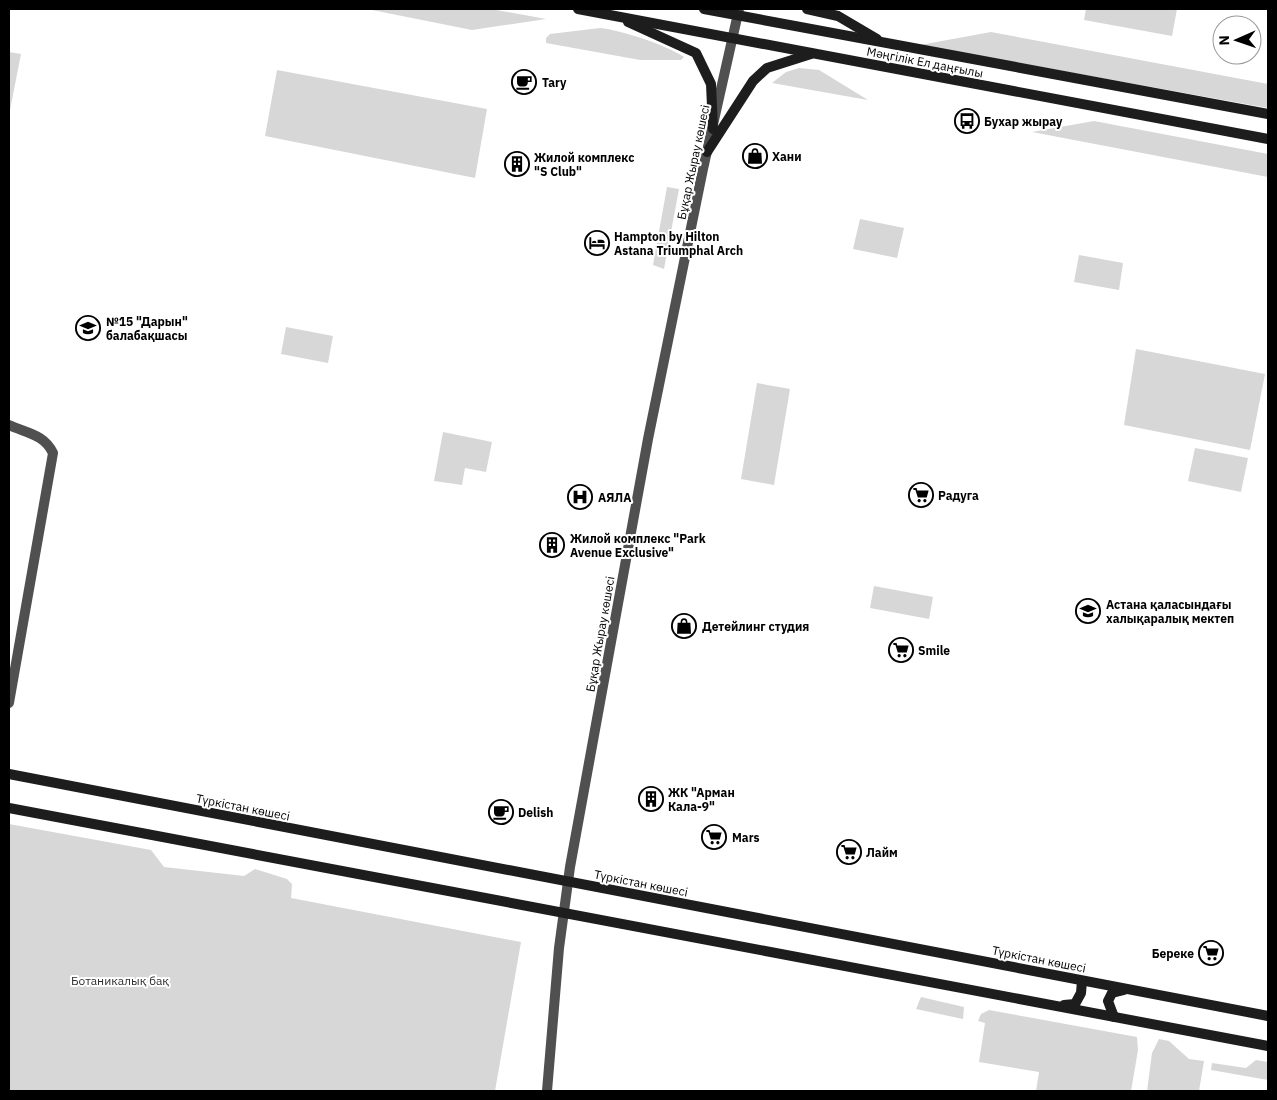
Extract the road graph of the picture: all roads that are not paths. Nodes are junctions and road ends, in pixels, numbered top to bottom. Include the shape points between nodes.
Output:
1 (578, 9) edge
2 (704, 9) edge
3 (807, 9) edge
4 (739, 11) edge
5 (616, 16) junction
6 (733, 38) junction
7 (882, 42) junction
8 (813, 53) junction
9 (1268, 114) edge
10 (713, 129) junction
11 (1268, 139) edge
12 (708, 152) junction
13 (9, 426) edge
14 (9, 703) edge
15 (9, 774) edge
16 (9, 808) edge
17 (568, 881) junction
18 (565, 913) junction
19 (1082, 980) junction
20 (1127, 989) junction
21 (1056, 1005) junction
22 (1268, 1016) edge
23 (1114, 1017) junction
24 (1268, 1046) edge
25 (547, 1091) edge

1 - 5 main road, Мәңгілік Ел даңғылы
2 - 4 main road, Мәңгілік Ел даңғылы
3 - 7 main road via 838,16
4 - 6 street, Бұқар Жырау көшесі
4 - 7 main road, Мәңгілік Ел даңғылы
5 - 6 main road, Мәңгілік Ел даңғылы
5 - 10 main road via 696,53 711,84
6 - 8 main road, Мәңгілік Ел даңғылы
6 - 10 street, Бұқар Жырау көшесі
7 - 9 main road, Мәңгілік Ел даңғылы
8 - 11 main road, Мәңгілік Ел даңғылы
8 - 12 main road via 767,68 753,81
10 - 12 street, Бұқар Жырау көшесі
12 - 17 street, Бұқар Жырау көшесі via 647,448
13 - 14 street via 39,437 48,443 53,453
15 - 17 main road, Түркістан көшесі
16 - 18 main road
17 - 18 street, Бұқар Жырау көшесі
17 - 19 main road, Түркістан көшесі
18 - 21 main road
18 - 25 street, Бұқар Жырау көшесі
19 - 20 main road, Түркістан көшесі
19 - 21 main road via 1082,993 1075,1004
20 - 22 main road, Түркістан көшесі
20 - 23 main road via 1112,992 1108,1001
21 - 23 main road
23 - 24 main road

